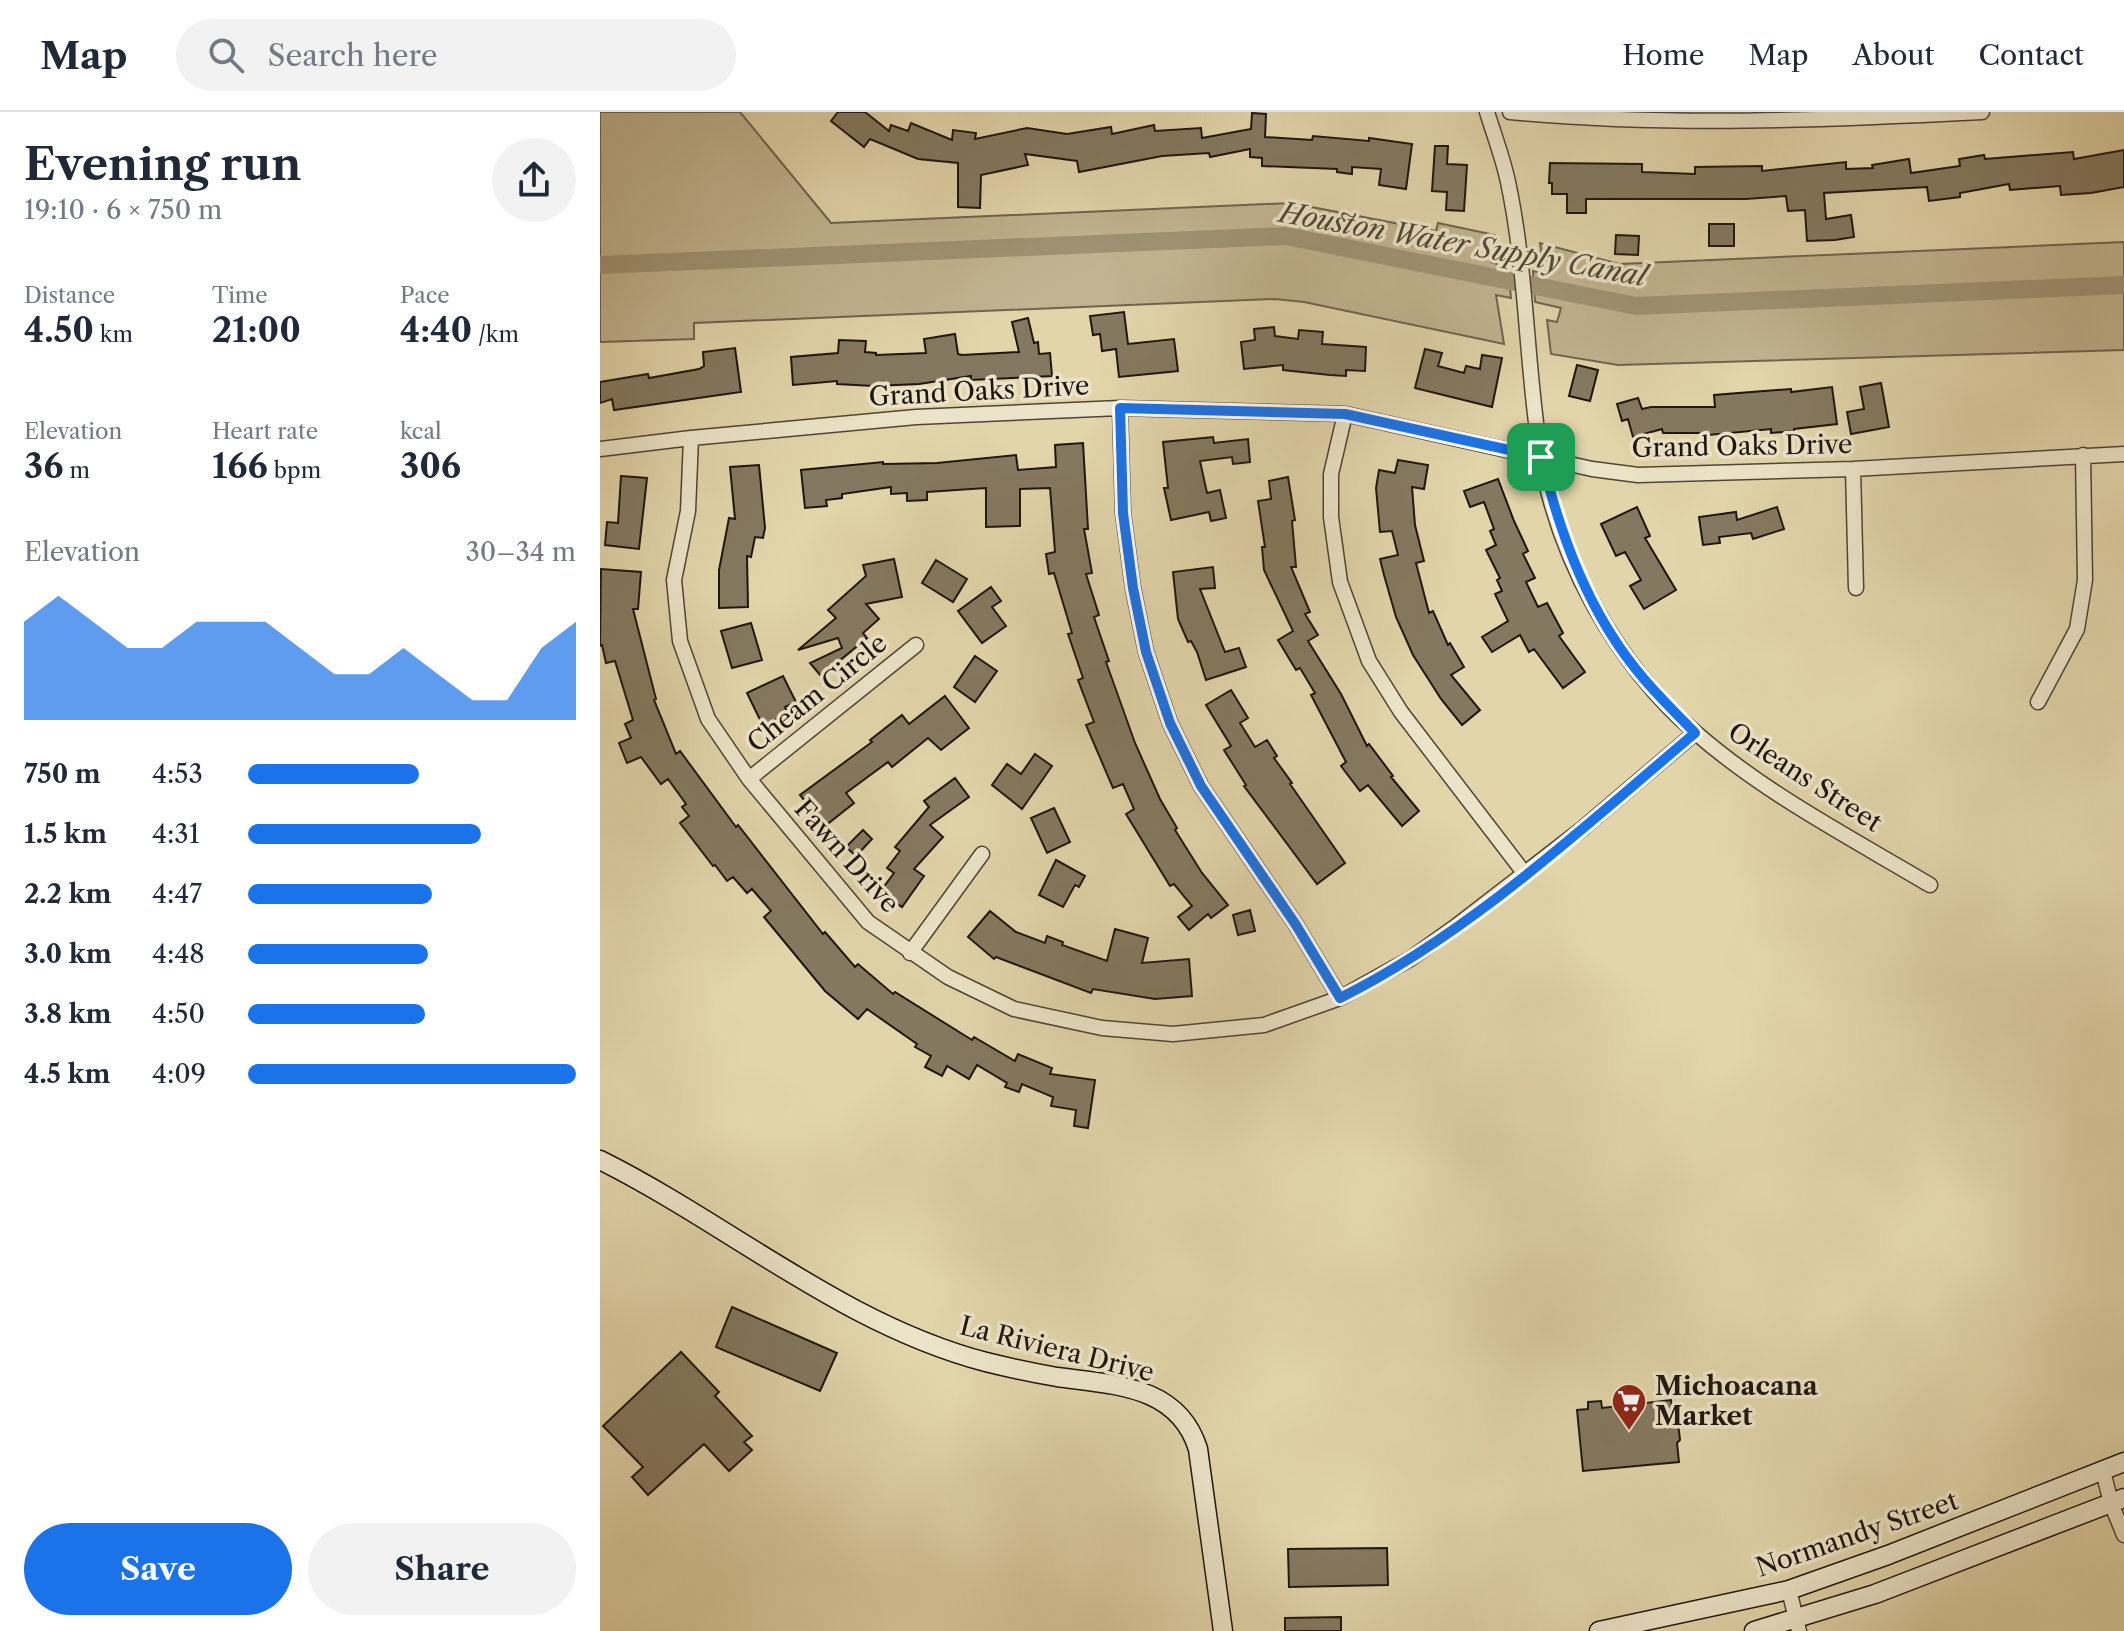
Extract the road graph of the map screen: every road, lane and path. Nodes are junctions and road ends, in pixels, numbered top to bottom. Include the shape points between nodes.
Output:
1 (1487, 112) edge
2 (1510, 112) edge
3 (1982, 112) edge
4 (1120, 408) junction
5 (1345, 414) junction
6 (691, 438) junction
7 (600, 449) edge
8 (2124, 454) edge
9 (2083, 455) junction
10 (1541, 457) junction
11 (1853, 469) junction
12 (1856, 588) dead end
13 (916, 645) dead end
14 (2038, 702) dead end
15 (1695, 733) junction
16 (749, 779) junction
17 (982, 854) dead end
18 (1525, 874) junction
19 (1930, 885) dead end
20 (910, 953) junction
21 (1340, 998) junction
22 (600, 1160) edge
23 (2124, 1462) edge
24 (2103, 1471) junction
25 (2118, 1501) edge
26 (2124, 1535) edge
27 (1789, 1590) junction
28 (1798, 1624) edge
29 (1223, 1631) edge
30 (1599, 1631) edge
31 (1754, 1631) edge

1 - 10 street, Orleans Street via 1508,179
2 - 3 street via 1711,123
4 - 5 street, Grand Oaks Drive
4 - 6 street, Grand Oaks Drive via 916,417
4 - 21 street via 1123,513 1133,588 1146,652 1170,723 1201,786
5 - 10 street, Grand Oaks Drive
5 - 18 street via 1331,474 1331,517 1340,582 1369,661 1401,712
6 - 7 street, Grand Oaks Drive
6 - 16 street, Fawn Drive via 688,511 674,580 680,641 708,719
8 - 9 street, Grand Oaks Drive
9 - 11 street, Grand Oaks Drive
9 - 14 street via 2085,580 2077,629
10 - 11 street, Grand Oaks Drive via 1638,475
10 - 15 street, Orleans Street via 1557,518 1582,582 1608,629 1643,678
11 - 12 street
13 - 16 street, Cheam Circle
15 - 18 street, Fawn Drive
15 - 19 street, Orleans Street via 1758,781
16 - 20 street, Fawn Drive via 868,922
17 - 20 street
18 - 21 street, Fawn Drive via 1410,959
20 - 21 street, Fawn Drive via 1014,1009 1102,1028 1173,1034 1264,1025
22 - 29 main road, La Riviera Drive via 904,1334 986,1361 1151,1394 1184,1419 1198,1449
23 - 24 main road, Normandy Street
24 - 25 street
24 - 27 main road, Normandy Street
25 - 26 street
25 - 28 main road
27 - 28 street
27 - 30 main road, Normandy Street
28 - 31 main road

